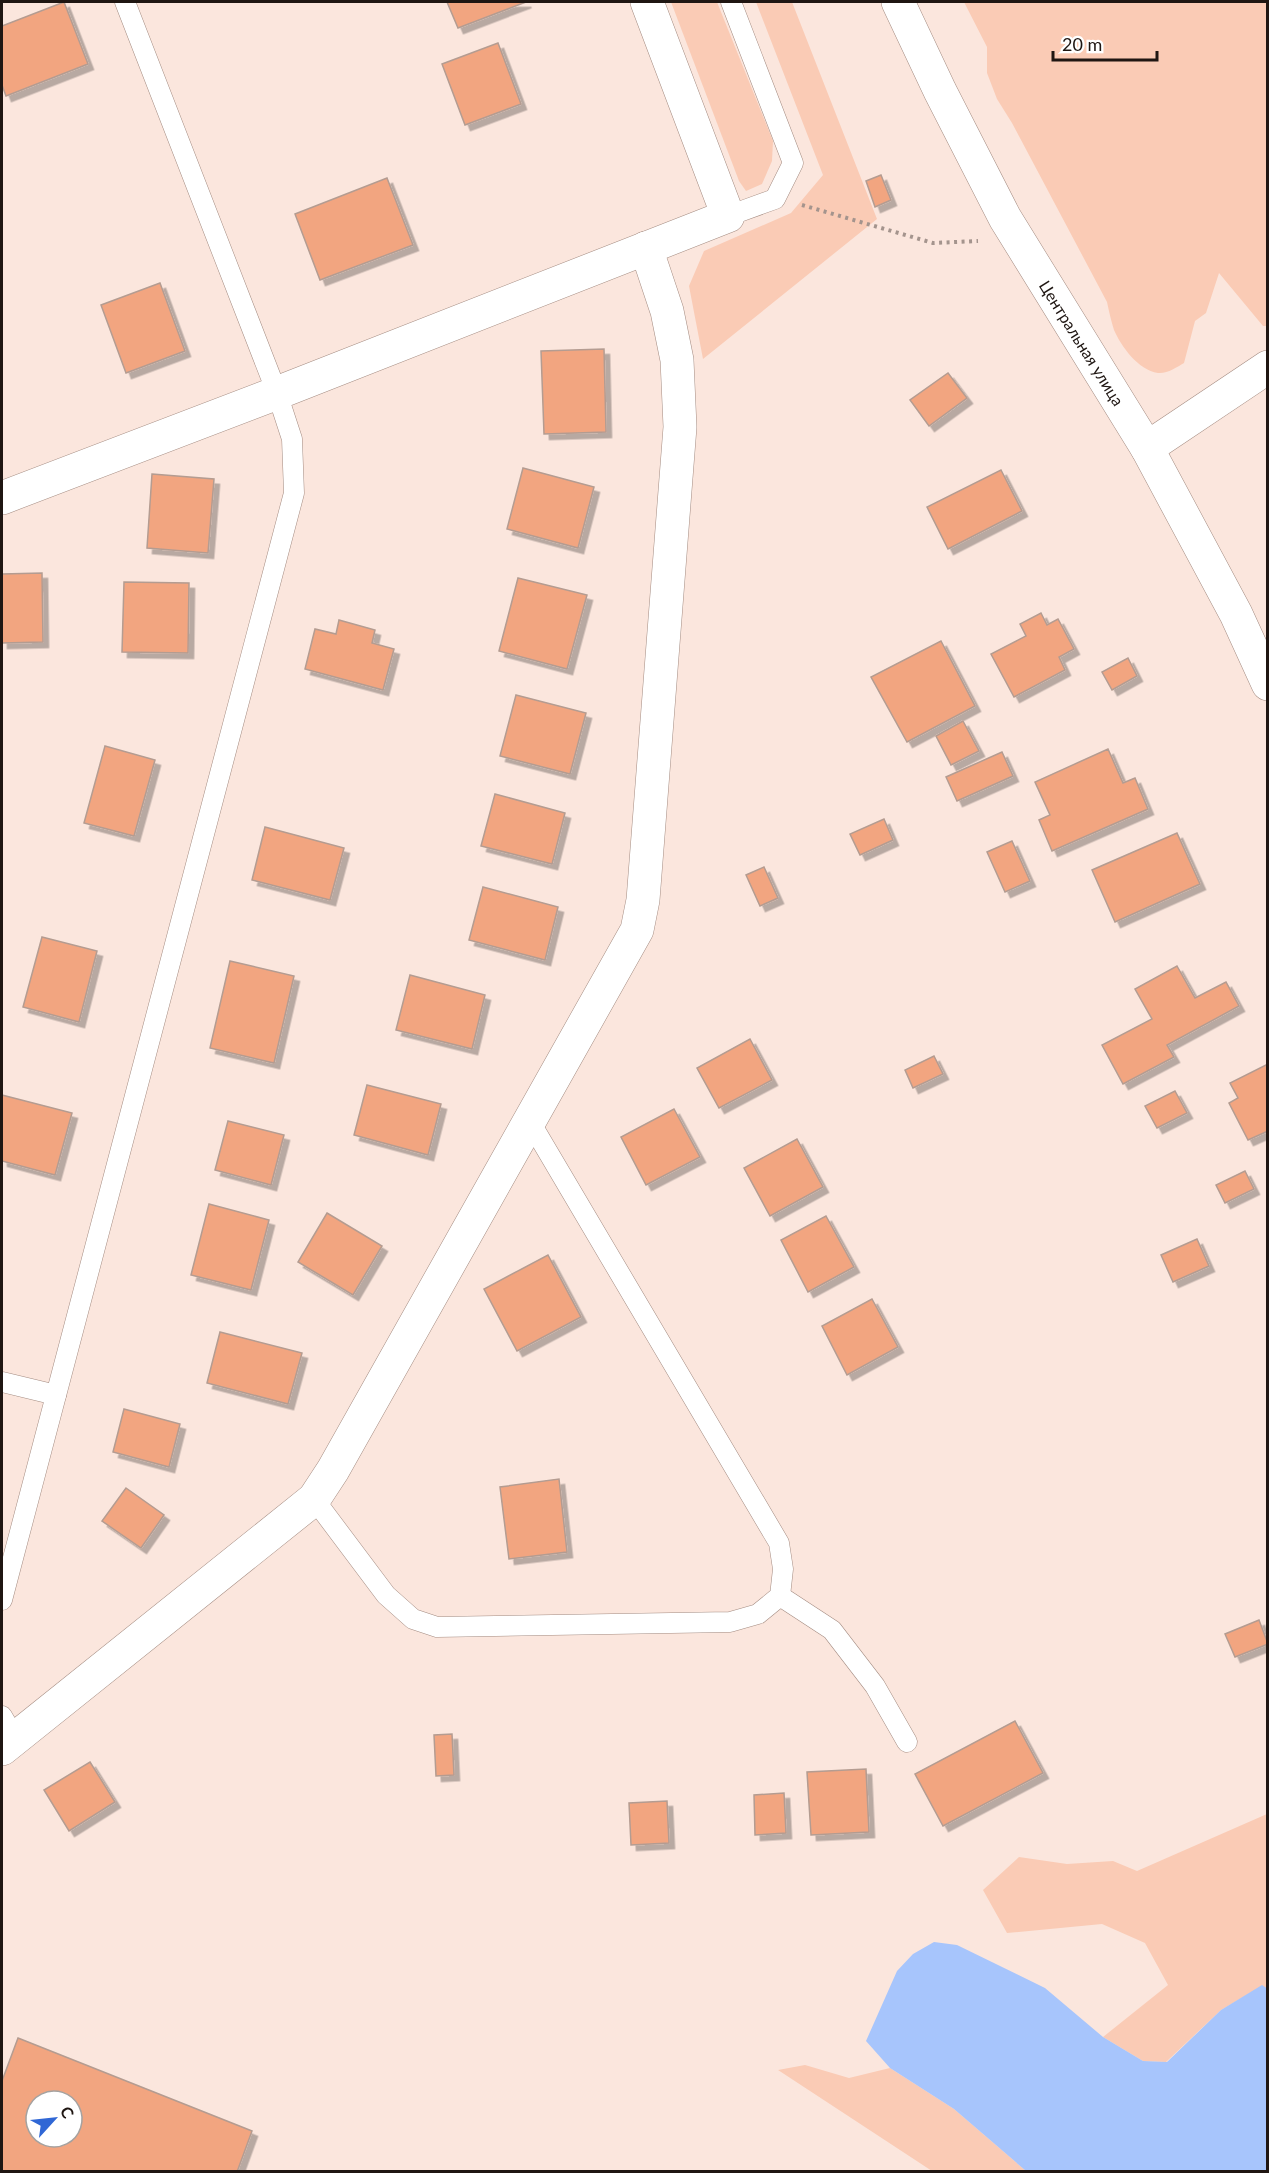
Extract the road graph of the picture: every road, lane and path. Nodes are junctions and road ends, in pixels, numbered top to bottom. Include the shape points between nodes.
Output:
1 (125, 2) edge
2 (647, 2) edge
3 (732, 2) edge
4 (898, 2) edge
5 (775, 199) junction
6 (728, 216) junction
7 (981, 241) dead end
8 (646, 248) junction
9 (1268, 367) edge
10 (277, 393) junction
11 (1147, 448) junction
12 (2, 498) edge
13 (1268, 684) edge
14 (529, 1120) junction
15 (2, 1382) edge
16 (56, 1395) junction
17 (314, 1499) junction
18 (780, 1596) junction
19 (2, 1600) edge
20 (6, 1734) edge
21 (907, 1742) dead end

1 - 10 lane
2 - 6 street
3 - 5 lane via 792,162
4 - 11 street, Центральная улица via 1005,218
5 - 6 lane
5 - 7 path via 933,243
6 - 8 street
8 - 10 street
8 - 14 street via 668,311 678,360 680,427 643,900 637,930
9 - 11 street
10 - 12 street
10 - 16 lane via 292,439 294,493
11 - 13 street, Центральная улица via 1236,614
14 - 17 street
14 - 18 lane via 779,1543 783,1569
15 - 16 lane
16 - 19 lane
17 - 18 lane via 386,1595 413,1619 437,1627 730,1622 758,1614
17 - 20 street
18 - 21 lane via 832,1630 875,1686

